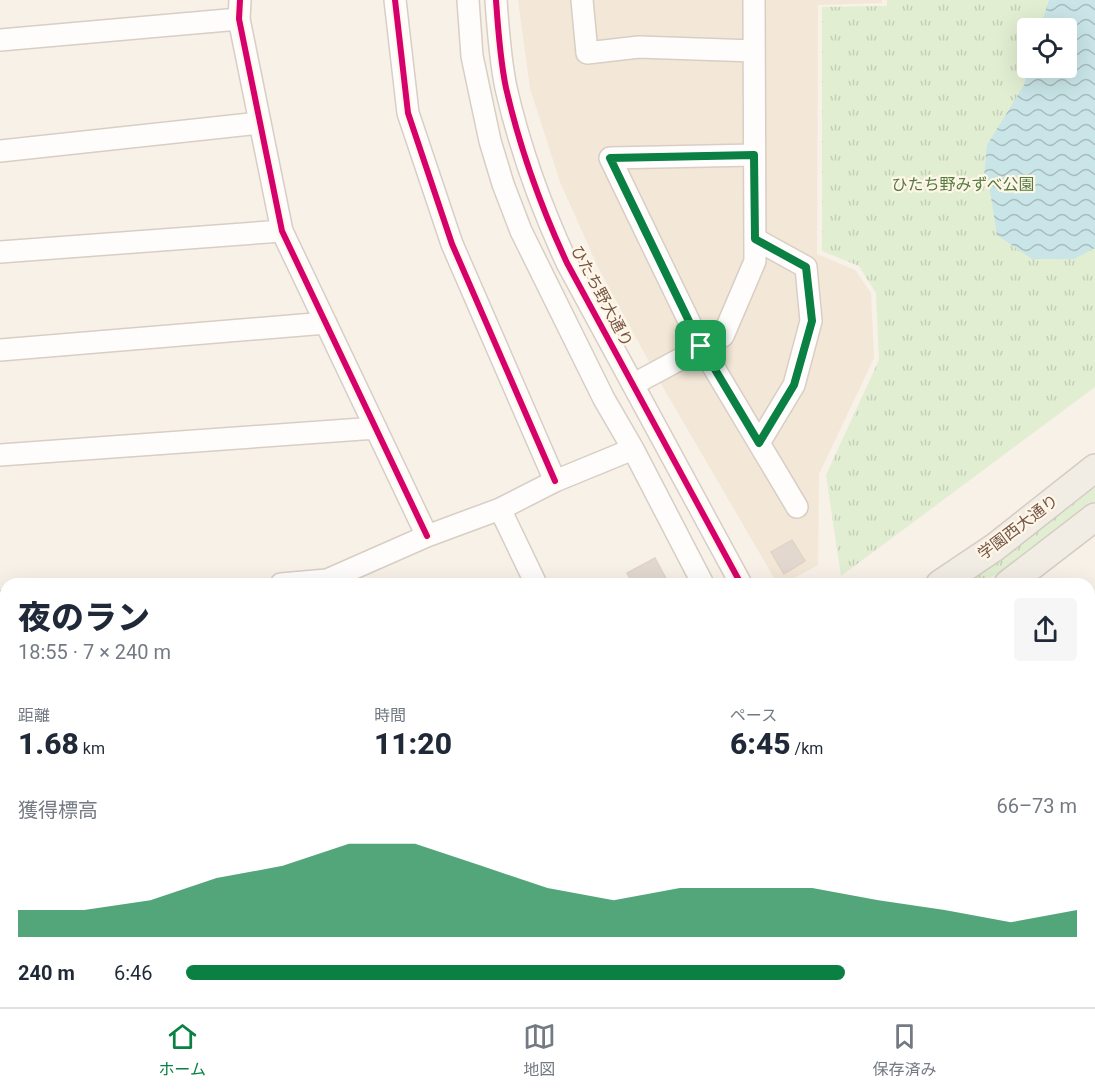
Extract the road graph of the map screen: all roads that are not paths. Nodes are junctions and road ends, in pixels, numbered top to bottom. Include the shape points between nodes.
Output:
1 (395, 0) edge
2 (468, 0) edge
3 (496, 0) edge
4 (582, 0) edge
5 (754, 0) edge
6 (239, 9) edge
7 (0, 40) edge
8 (754, 51) junction
9 (260, 123) junction
10 (0, 151) edge
11 (754, 155) junction
12 (282, 231) junction
13 (755, 239) junction
14 (0, 252) edge
15 (326, 323) junction
16 (701, 346) junction
17 (0, 350) edge
18 (634, 384) junction
19 (376, 428) junction
20 (759, 443) junction
21 (633, 449) junction
22 (0, 454) edge
23 (1095, 468) edge
24 (555, 481) junction
25 (797, 507) dead end
26 (500, 509) junction
27 (1095, 517) edge
28 (427, 536) junction
29 (332, 578) edge
30 (533, 578) edge
31 (700, 578) edge
32 (738, 578) edge
33 (949, 578) edge
34 (1016, 578) edge

1 - 24 street via 411,124 452,244
2 - 21 street via 472,56 503,184 541,272
3 - 18 street, ひたち野大通り via 506,86 531,177 567,263
4 - 8 street via 587,54 639,47
5 - 8 street
6 - 7 street
6 - 9 street
8 - 11 street
9 - 10 street
9 - 12 street
11 - 13 street
11 - 16 street via 610,158
12 - 14 street
12 - 15 street
13 - 16 street via 755,261 723,336
13 - 20 street via 806,267 812,321 794,385
15 - 17 street
15 - 19 street
16 - 18 street
16 - 20 street
18 - 32 street, ひたち野大通り
19 - 22 street
19 - 28 street
20 - 25 street
21 - 24 street
21 - 31 street
23 - 33 main road, 学園西大通り
24 - 26 street
26 - 28 street
26 - 30 street
27 - 34 main road
28 - 29 street

